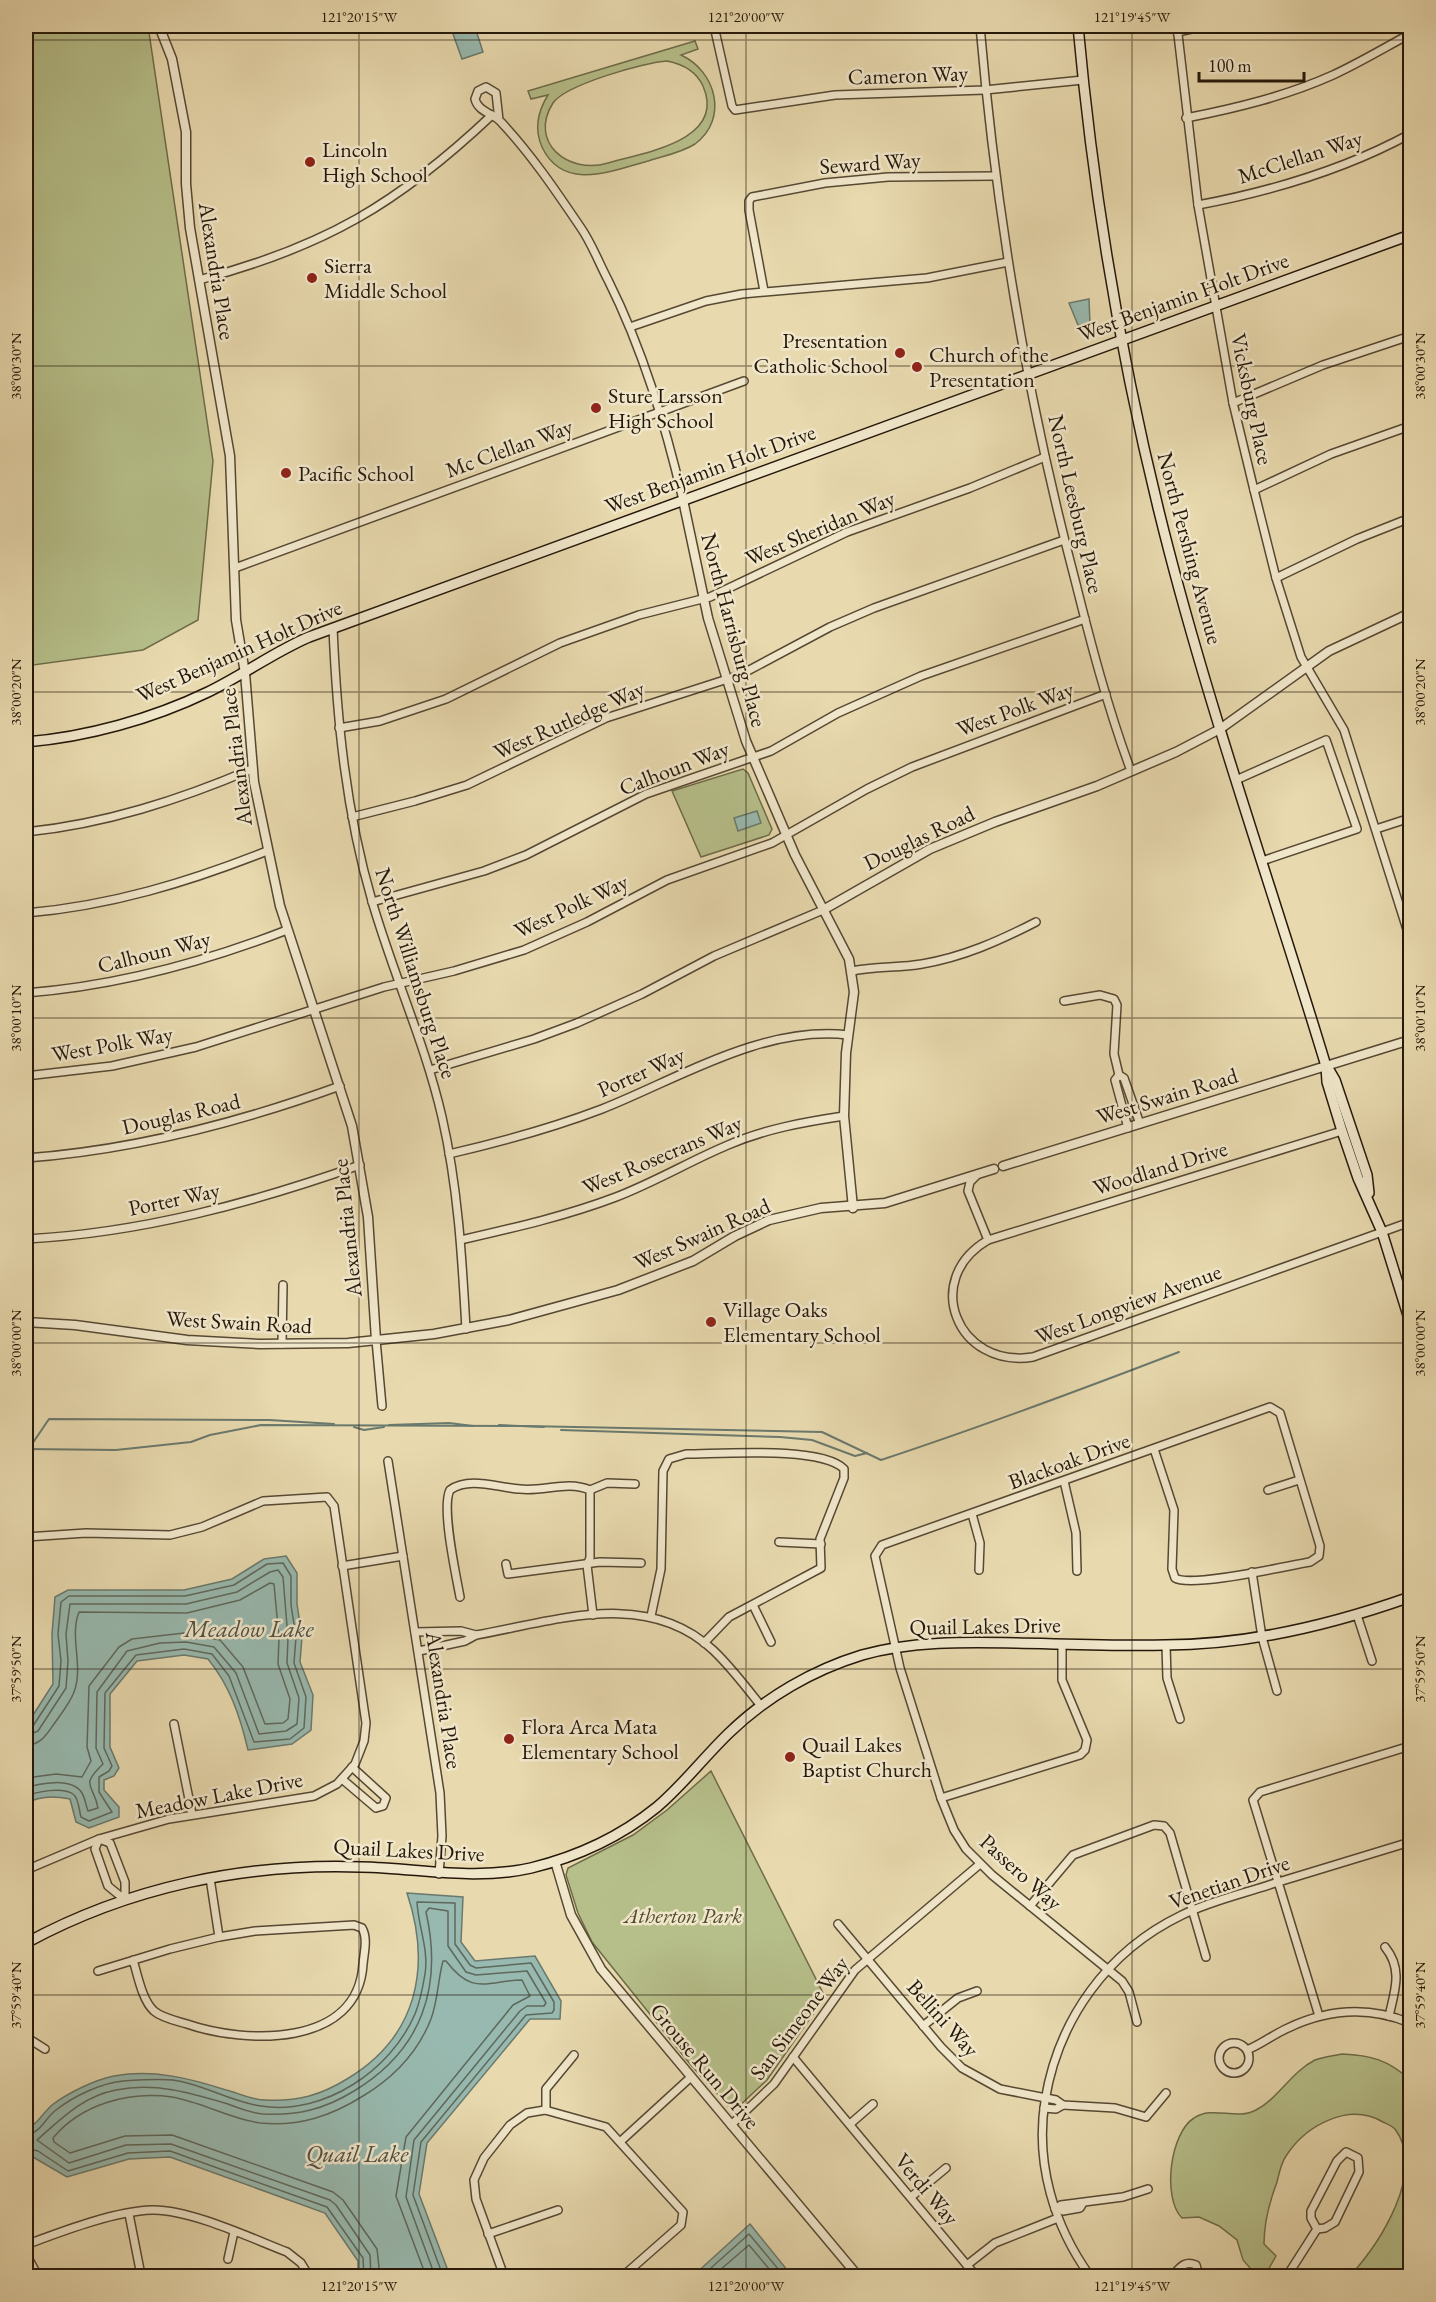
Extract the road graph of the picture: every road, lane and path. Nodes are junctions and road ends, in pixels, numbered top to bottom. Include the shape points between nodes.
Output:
1 (159, 26) edge
2 (728, 26) edge
3 (980, 26) edge
4 (1078, 26) edge
5 (1206, 26) edge
6 (714, 27) edge
7 (1177, 29) edge
8 (1410, 34) edge
9 (1083, 80) junction
10 (985, 90) junction
11 (492, 116) junction
12 (1186, 118) junction
13 (499, 120) junction
14 (1410, 134) edge
15 (996, 176) junction
16 (1198, 205) junction
17 (1410, 235) edge
18 (1008, 262) junction
19 (199, 280) junction
20 (764, 291) junction
21 (1215, 306) junction
22 (630, 327) junction
23 (1410, 336) edge
24 (1121, 339) junction
25 (1028, 375) junction
26 (744, 381) dead end
27 (1233, 403) junction
28 (660, 413) junction
29 (1410, 426) edge
30 (1045, 457) junction
31 (1254, 490) junction
32 (683, 501) junction
33 (1410, 518) edge
34 (1064, 540) junction
35 (235, 568) junction
36 (1276, 578) junction
37 (703, 598) junction
38 (1410, 613) edge
39 (1085, 619) junction
40 (333, 628) junction
41 (1305, 667) junction
42 (245, 673) junction
43 (725, 680) junction
44 (1106, 694) junction
45 (339, 728) junction
46 (1220, 729) junction
47 (26, 742) edge
48 (752, 758) junction
49 (252, 769) junction
50 (1131, 771) junction
51 (1236, 780) junction
52 (352, 817) junction
53 (1410, 819) edge
54 (1376, 829) junction
55 (26, 832) edge
56 (786, 835) junction
57 (267, 851) junction
58 (1262, 861) junction
59 (372, 902) junction
60 (823, 910) junction
61 (26, 913) edge
62 (1036, 922) dead end
63 (286, 930) junction
64 (1410, 939) edge
65 (852, 971) junction
66 (400, 983) junction
67 (26, 993) edge
68 (1064, 1000) dead end
69 (313, 1008) junction
70 (848, 1035) junction
71 (1410, 1040) edge
72 (1326, 1066) junction
73 (430, 1070) junction
74 (1119, 1075) junction
75 (26, 1076) edge
76 (340, 1086) junction
77 (844, 1116) junction
78 (1140, 1124) junction
79 (1128, 1128) junction
80 (1342, 1131) junction
81 (450, 1154) junction
82 (26, 1158) edge
83 (360, 1165) junction
84 (978, 1174) junction
85 (1370, 1201) junction
86 (853, 1208) junction
87 (1410, 1222) edge
88 (1382, 1232) junction
89 (26, 1239) edge
90 (461, 1240) junction
91 (988, 1240) junction
92 (283, 1285) dead end
93 (26, 1322) edge
94 (1410, 1322) edge
95 (466, 1329) junction
96 (376, 1340) junction
97 (282, 1344) junction
98 (382, 1406) dead end
99 (1154, 1449) junction
100 (388, 1461) dead end
101 (1299, 1480) junction
102 (1064, 1481) junction
103 (635, 1484) dead end
104 (590, 1490) junction
105 (1268, 1490) dead end
106 (972, 1514) junction
107 (26, 1537) edge
108 (779, 1542) dead end
109 (820, 1544) junction
110 (877, 1550) joint
111 (403, 1556) junction
112 (641, 1563) dead end
113 (506, 1564) dead end
114 (587, 1565) junction
115 (342, 1566) junction
116 (979, 1570) dead end
117 (1077, 1571) dead end
118 (1252, 1572) junction
119 (460, 1597) dead end
120 (1410, 1597) edge
121 (753, 1605) junction
122 (593, 1615) junction
123 (1357, 1615) junction
124 (651, 1616) junction
125 (416, 1632) junction
126 (476, 1635) junction
127 (1262, 1637) junction
128 (771, 1642) dead end
129 (704, 1643) junction
130 (1062, 1644) junction
131 (1166, 1646) junction
132 (895, 1648) junction
133 (418, 1651) junction
134 (1372, 1661) dead end
135 (1277, 1691) dead end
136 (761, 1706) junction
137 (1180, 1719) dead end
138 (174, 1724) dead end
139 (1410, 1746) edge
140 (352, 1767) junction
141 (342, 1779) junction
142 (940, 1798) junction
143 (192, 1814) junction
144 (99, 1839) junction
145 (1410, 1842) edge
146 (555, 1861) junction
147 (980, 1864) junction
148 (26, 1870) edge
149 (439, 1874) junction
150 (210, 1878) junction
151 (1278, 1882) junction
152 (125, 1900) junction
153 (1030, 1906) junction
154 (1192, 1910) junction
155 (838, 1924) dead end
156 (219, 1938) junction
157 (26, 1943) edge
158 (1385, 1947) dead end
159 (1206, 1957) dead end
160 (867, 1959) junction
161 (133, 1960) junction
162 (1108, 1969) junction
163 (98, 1971) dead end
164 (978, 1991) dead end
165 (1319, 2016) junction
166 (1389, 2016) junction
167 (1137, 2022) dead end
168 (1410, 2023) edge
169 (923, 2026) junction
170 (26, 2037) edge
171 (45, 2049) dead end
172 (1247, 2050) junction
173 (574, 2055) dead end
174 (793, 2057) junction
175 (691, 2077) junction
176 (1166, 2092) dead end
177 (1046, 2098) junction
178 (873, 2104) dead end
179 (1063, 2105) junction
180 (1044, 2108) junction
181 (546, 2110) junction
182 (850, 2124) junction
183 (731, 2125) junction
184 (621, 2141) junction
185 (946, 2168) dead end
186 (1148, 2189) dead end
187 (911, 2197) junction
188 (1057, 2209) junction
189 (558, 2210) dead end
190 (129, 2214) junction
191 (1058, 2218) junction
192 (1317, 2229) junction
193 (234, 2232) junction
194 (488, 2234) junction
195 (228, 2259) dead end
196 (967, 2265) junction
197 (141, 2270) dead end
198 (38, 2277) edge
199 (309, 2277) edge
200 (504, 2277) edge
201 (623, 2277) edge
202 (858, 2277) edge
203 (976, 2277) edge
204 (1090, 2277) edge
205 (1172, 2277) edge
206 (1199, 2277) edge
207 (1287, 2277) edge

1 - 19 street, Alexandria Place via 172,59 186,132 187,209
2 - 6 street
3 - 10 street, North Leesburg Place
4 - 9 main road, North Pershing Avenue
5 - 7 street
6 - 10 street, Cameron Way via 735,110 835,95
7 - 12 street, Vicksburg Place
8 - 12 street via 1293,91
9 - 10 street, Cameron Way
9 - 24 main road, North Pershing Avenue
10 - 15 street, North Leesburg Place
11 - 13 street, North Harrisburg Place
11 - 13 street, North Harrisburg Place via 477,106 475,99 486,87 498,97
11 - 19 street via 418,180 345,226 283,255
12 - 16 street, Vicksburg Place
13 - 22 street, North Harrisburg Place via 524,147 582,230
14 - 16 street, McClellan Way via 1314,176
15 - 18 street, North Leesburg Place
15 - 20 street, Seward Way via 888,177 757,195 750,199 749,210
16 - 21 street, Vicksburg Place
17 - 21 main road, West Benjamin Holt Drive
18 - 20 street via 927,278
18 - 25 street, North Leesburg Place
19 - 35 street, Alexandria Place via 230,456
20 - 22 street via 706,301
21 - 24 main road, West Benjamin Holt Drive
21 - 27 street, Vicksburg Place
22 - 28 street, North Harrisburg Place
23 - 27 street via 1323,365
24 - 25 main road, West Benjamin Holt Drive
24 - 46 main road, North Pershing Avenue via 1166,540
25 - 30 street, North Leesburg Place
25 - 32 main road, West Benjamin Holt Drive
26 - 28 street, Mc Clellan Way
27 - 31 street, Vicksburg Place
28 - 32 street, North Harrisburg Place
28 - 35 street, Mc Clellan Way
29 - 31 street via 1331,454
30 - 34 street, North Leesburg Place
30 - 37 street, West Sheridan Way via 847,532
31 - 36 street, Vicksburg Place
32 - 37 street, North Harrisburg Place
32 - 40 main road, West Benjamin Holt Drive
33 - 36 street
34 - 39 street, North Leesburg Place
34 - 43 street, West Rutledge Way via 874,608
35 - 42 street, Alexandria Place via 236,620
36 - 41 street, Vicksburg Place
37 - 43 street, North Harrisburg Place
37 - 45 street, West Sheridan Way via 601,627 413,711
38 - 41 street, Douglas Road via 1349,640
39 - 44 street, North Leesburg Place
39 - 48 street, Calhoun Way via 921,676
40 - 42 main road, West Benjamin Holt Drive via 298,642
40 - 45 street, North Williamsburg Place
41 - 46 street, Douglas Road
41 - 54 street, Vicksburg Place via 1341,723
42 - 47 main road, West Benjamin Holt Drive via 142,717 66,737
42 - 49 street, Alexandria Place
43 - 48 street, North Harrisburg Place
43 - 52 street, West Rutledge Way via 606,718 467,785
44 - 50 street, North Leesburg Place
44 - 56 street, West Polk Way via 912,767
45 - 52 street, North Williamsburg Place
46 - 50 street, Douglas Road
46 - 51 main road, North Pershing Avenue
48 - 56 street, North Harrisburg Place
48 - 59 street, Calhoun Way via 646,794 535,851 484,871
49 - 55 street via 138,811
49 - 57 street, Alexandria Place
50 - 60 street, Douglas Road via 930,849
51 - 58 main road, North Pershing Avenue
51 - 58 street via 1326,740 1357,829
52 - 59 street, North Williamsburg Place
53 - 54 street
54 - 64 street, Vicksburg Place
56 - 60 street, North Harrisburg Place
56 - 66 street, West Polk Way via 667,880 524,950
57 - 61 street via 164,887 81,906
57 - 63 street, Alexandria Place
58 - 72 main road, North Pershing Avenue
59 - 66 street, North Williamsburg Place
60 - 65 street, North Harrisburg Place
60 - 73 street, Douglas Road via 714,956 577,1023
62 - 65 street via 956,957
63 - 67 street, Calhoun Way via 155,973 65,990
63 - 69 street, Alexandria Place
65 - 70 street, North Harrisburg Place via 854,992
66 - 69 street, West Polk Way
66 - 73 street, North Williamsburg Place
68 - 74 street via 1100,994 1113,999 1117,1005 1114,1054
69 - 75 street, West Polk Way via 239,1035 166,1054 112,1066
69 - 76 street, Alexandria Place
70 - 77 street, North Harrisburg Place
70 - 81 street, Porter Way via 811,1035 749,1048 711,1060 569,1121
71 - 72 street, West Swain Road
72 - 78 street, West Swain Road
72 - 80 main road, North Pershing Avenue
72 - 85 main road, North Pershing Avenue via 1335,1080 1367,1175
73 - 81 street, North Williamsburg Place
74 - 78 street via 1124,1078
74 - 79 street via 1116,1084
76 - 82 street, Douglas Road via 214,1128 124,1147
76 - 83 street, Alexandria Place
77 - 86 street, North Harrisburg Place
77 - 90 street, West Rosecrans Way via 760,1133 613,1198
78 - 79 street, West Swain Road
79 - 84 street, West Swain Road
80 - 85 main road, North Pershing Avenue
80 - 91 street, Woodland Drive
81 - 90 street, North Williamsburg Place
83 - 89 street, Porter Way via 206,1212 116,1229
83 - 96 street, Alexandria Place via 368,1217
84 - 86 street, West Swain Road via 885,1203
84 - 91 street via 968,1191
85 - 88 main road, North Pershing Avenue
86 - 95 street, West Swain Road via 821,1208 769,1220 693,1261 635,1284 562,1307
87 - 88 street, West Longview Avenue
88 - 91 street, West Longview Avenue via 1017,1360 1000,1358 977,1346 963,1331 955,1313 953,1294 961,1266
88 - 94 main road, North Pershing Avenue
90 - 95 street, North Williamsburg Place
92 - 97 street
93 - 97 street, West Swain Road via 187,1340
95 - 96 street, West Swain Road
96 - 97 street, West Swain Road
96 - 98 street, Alexandria Place
99 - 101 street, Blackoak Drive via 1274,1408 1280,1413
99 - 102 street, Blackoak Drive
99 - 118 street via 1174,1510 1175,1578 1184,1581
100 - 111 street, Alexandria Place
101 - 105 street
101 - 118 street via 1320,1546 1319,1556 1310,1562
102 - 106 street, Blackoak Drive
102 - 117 street via 1076,1533
103 - 104 street via 607,1483
104 - 114 street
104 - 119 street via 570,1485 519,1489 495,1484 460,1485 450,1490 450,1545
106 - 110 street, Blackoak Drive
106 - 116 street via 980,1543
107 - 115 street, Meadow Lake Drive via 170,1534 202,1527 263,1501 323,1496 331,1499 334,1506
108 - 109 street
109 - 121 street via 820,1568
109 - 124 street via 844,1478 844,1469 838,1464 804,1454 669,1459 663,1465 661,1569
110 - 132 street, Passero Way via 875,1556
111 - 115 street
111 - 125 street, Alexandria Place
112 - 114 street
113 - 114 street via 508,1574
114 - 122 street
115 - 140 street, Meadow Lake Drive via 366,1723 364,1741
118 - 127 street
120 - 123 main road, Quail Lakes Drive
121 - 128 street
121 - 129 street via 729,1617
122 - 124 street via 622,1612
122 - 126 street
123 - 127 main road, Quail Lakes Drive
123 - 134 street
124 - 129 street
125 - 126 street via 460,1631
125 - 133 street, Alexandria Place
126 - 133 street
127 - 131 main road, Quail Lakes Drive
127 - 135 street
129 - 136 street
130 - 131 main road, Quail Lakes Drive
130 - 132 main road, Quail Lakes Drive via 941,1643
130 - 142 street via 1062,1680 1087,1740 1085,1750 1080,1755
131 - 137 street via 1167,1678
132 - 136 main road, Quail Lakes Drive via 823,1669
132 - 142 street, Passero Way
133 - 149 street, Alexandria Place via 440,1793
136 - 146 main road, Quail Lakes Drive via 731,1730 678,1788 636,1822 607,1840
138 - 143 street
139 - 151 street via 1256,1795 1253,1805
140 - 141 street, Meadow Lake Drive
140 - 141 street via 386,1798 383,1806 376,1809
141 - 143 street, Meadow Lake Drive via 326,1791 304,1799
142 - 147 street, Passero Way via 954,1830
143 - 144 street, Meadow Lake Drive
144 - 148 street, Meadow Lake Drive
144 - 152 street via 110,1843 125,1882
144 - 152 street via 94,1849 108,1886
145 - 151 street, Venetian Drive
146 - 149 main road, Quail Lakes Drive via 504,1872
146 - 175 street, Grouse Run Drive via 571,1915 591,1954
147 - 153 street, Passero Way
147 - 160 street, San Simeone Way
149 - 150 main road, Quail Lakes Drive via 322,1866 256,1870
150 - 152 main road, Quail Lakes Drive
150 - 156 street
151 - 154 street, Venetian Drive
151 - 165 street
152 - 157 main road, Quail Lakes Drive via 78,1917
153 - 154 street via 1078,1851 1159,1824 1170,1833
153 - 162 street, Passero Way
154 - 159 street
154 - 162 street, Venetian Drive via 1155,1929
155 - 160 street, Bellini Way
156 - 161 street
156 - 161 street via 283,1929 358,1926 365,1936 360,1983 340,2014 316,2029 292,2034 216,2033 155,2012 148,2004
158 - 166 street via 1398,1972
160 - 169 street, Bellini Way
160 - 174 street, San Simeone Way via 840,1988
161 - 163 street
162 - 167 street, Passero Way via 1126,1985
162 - 177 street, Venetian Drive via 1084,1998 1064,2035
164 - 169 street via 958,1998
165 - 166 street via 1357,2011
165 - 172 street
166 - 168 street
169 - 177 street, Bellini Way via 951,2058 980,2081 1000,2090
170 - 171 street
172 - 172 street via 1235,2043 1226,2045 1219,2057 1222,2067 1230,2073 1241,2072 1248,2065
173 - 181 street via 546,2089
174 - 182 street, Verdi Way
174 - 183 street, San Simeone Way via 764,2096
175 - 183 street, Grouse Run Drive
175 - 184 street
176 - 179 street via 1146,2117 1115,2108
177 - 179 street
177 - 180 street, Venetian Drive
178 - 182 street
179 - 180 street
180 - 188 street, Venetian Drive via 1045,2163
181 - 184 street via 599,2123
181 - 194 street via 516,2119 478,2167 474,2192
182 - 187 street, Verdi Way
183 - 202 street, Grouse Run Drive
184 - 201 street via 684,2215 681,2225
185 - 187 street
186 - 188 street via 1123,2198 1083,2204 1080,2208
187 - 196 street, Verdi Way
188 - 191 street, Venetian Drive
189 - 194 street
190 - 193 street via 170,2211
190 - 197 street
190 - 198 street via 28,2244 27,2256
191 - 196 street via 995,2243
191 - 204 street, Venetian Drive
192 - 192 street via 1335,2222 1360,2164 1354,2154 1341,2155 1316,2201 1311,2218
192 - 207 street
193 - 195 street
193 - 199 street via 292,2255
194 - 200 street
196 - 203 street, Verdi Way
205 - 206 street via 1190,2262 1196,2265

